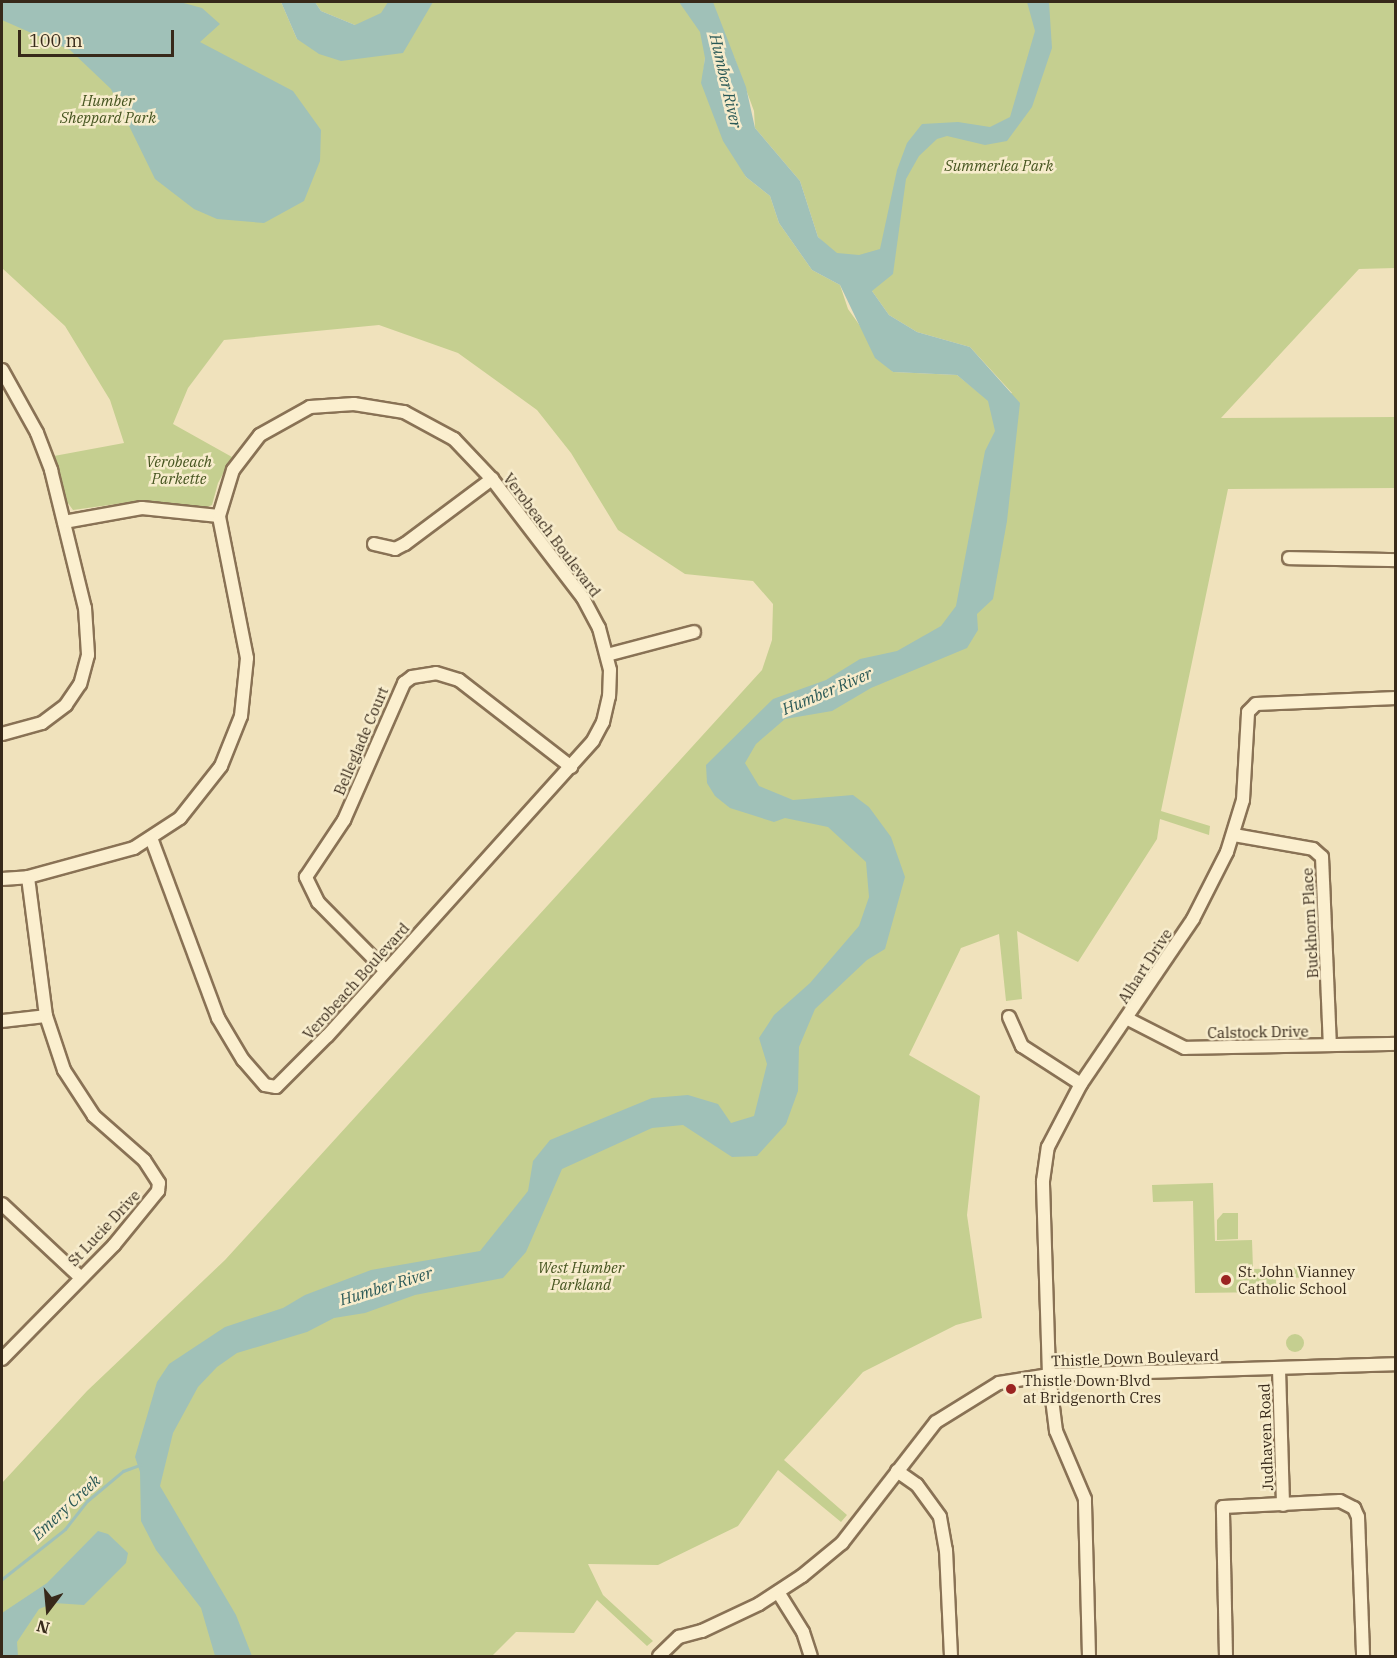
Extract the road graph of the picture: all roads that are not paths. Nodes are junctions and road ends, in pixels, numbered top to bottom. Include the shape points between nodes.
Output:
1 (2, 370) edge
2 (492, 479) junction
3 (219, 516) junction
4 (64, 522) junction
5 (374, 544) dead end
6 (1289, 558) dead end
7 (1395, 560) edge
8 (694, 632) dead end
9 (607, 655) junction
10 (1395, 699) edge
11 (2, 734) edge
12 (571, 767) junction
13 (1234, 835) junction
14 (151, 838) junction
15 (28, 878) junction
16 (2, 879) edge
17 (385, 970) junction
18 (46, 1016) junction
19 (1009, 1017) dead end
20 (1128, 1019) junction
21 (2, 1021) edge
22 (1395, 1044) edge
23 (1330, 1045) junction
24 (1081, 1084) junction
25 (2, 1204) edge
26 (80, 1277) junction
27 (2, 1359) edge
28 (1395, 1364) edge
29 (1279, 1369) junction
30 (1049, 1375) junction
31 (897, 1471) junction
32 (1283, 1504) junction
33 (778, 1592) junction
34 (659, 1656) edge
35 (811, 1656) edge
36 (951, 1656) edge
37 (1089, 1656) edge
38 (1226, 1656) edge
39 (1363, 1656) edge

1 - 4 street via 38,433
2 - 3 street, Verobeach Boulevard via 454,439 414,416 381,405 326,405 297,412 250,446 226,485
2 - 5 street via 405,544 395,549
2 - 9 street, Verobeach Boulevard via 583,598 599,628
3 - 4 street via 142,508
3 - 14 street, Verobeach Boulevard via 247,658 241,716 221,766 200,796 180,818
4 - 11 street via 85,608 86,669 70,699 52,716
6 - 7 street
8 - 9 street
9 - 12 street, Verobeach Boulevard via 609,696 603,722
10 - 13 street, Alhart Drive via 1256,704 1248,712 1243,800
12 - 17 street, Verobeach Boulevard
12 - 17 street, Belleglade Court via 459,680 429,673 404,683 344,820 306,877 318,902
13 - 20 street, Alhart Drive via 1193,919
13 - 23 street, Buckhorn Place via 1313,849 1322,857
14 - 15 street, Verobeach Boulevard via 111,857
14 - 17 street, Verobeach Boulevard via 218,1018 243,1060 269,1087 283,1084
15 - 16 street, Verobeach Boulevard
15 - 18 street, St Lucie Drive
18 - 21 street
18 - 26 street, St Lucie Drive via 64,1070 83,1103 144,1160 159,1183 147,1206
19 - 24 street via 1022,1046
20 - 23 street, Calstock Drive via 1185,1048
20 - 24 street, Alhart Drive
22 - 23 street, Calstock Drive
24 - 30 street, Alhart Drive via 1044,1162
25 - 26 street
26 - 27 street, St Lucie Drive
28 - 29 street, Thistle Down Boulevard
29 - 30 street, Thistle Down Boulevard
29 - 32 street, Judhaven Road
30 - 31 street, Thistle Down Boulevard via 999,1383 957,1406 936,1422
30 - 37 street, Alhart Drive via 1056,1431 1085,1499
31 - 33 street, Thistle Down Boulevard via 842,1543
31 - 36 street via 917,1485 940,1517 946,1550
32 - 38 street via 1223,1507
32 - 39 street via 1340,1501 1354,1508 1358,1517
33 - 34 street, Thistle Down Boulevard via 702,1631 679,1637
33 - 35 street via 799,1624

